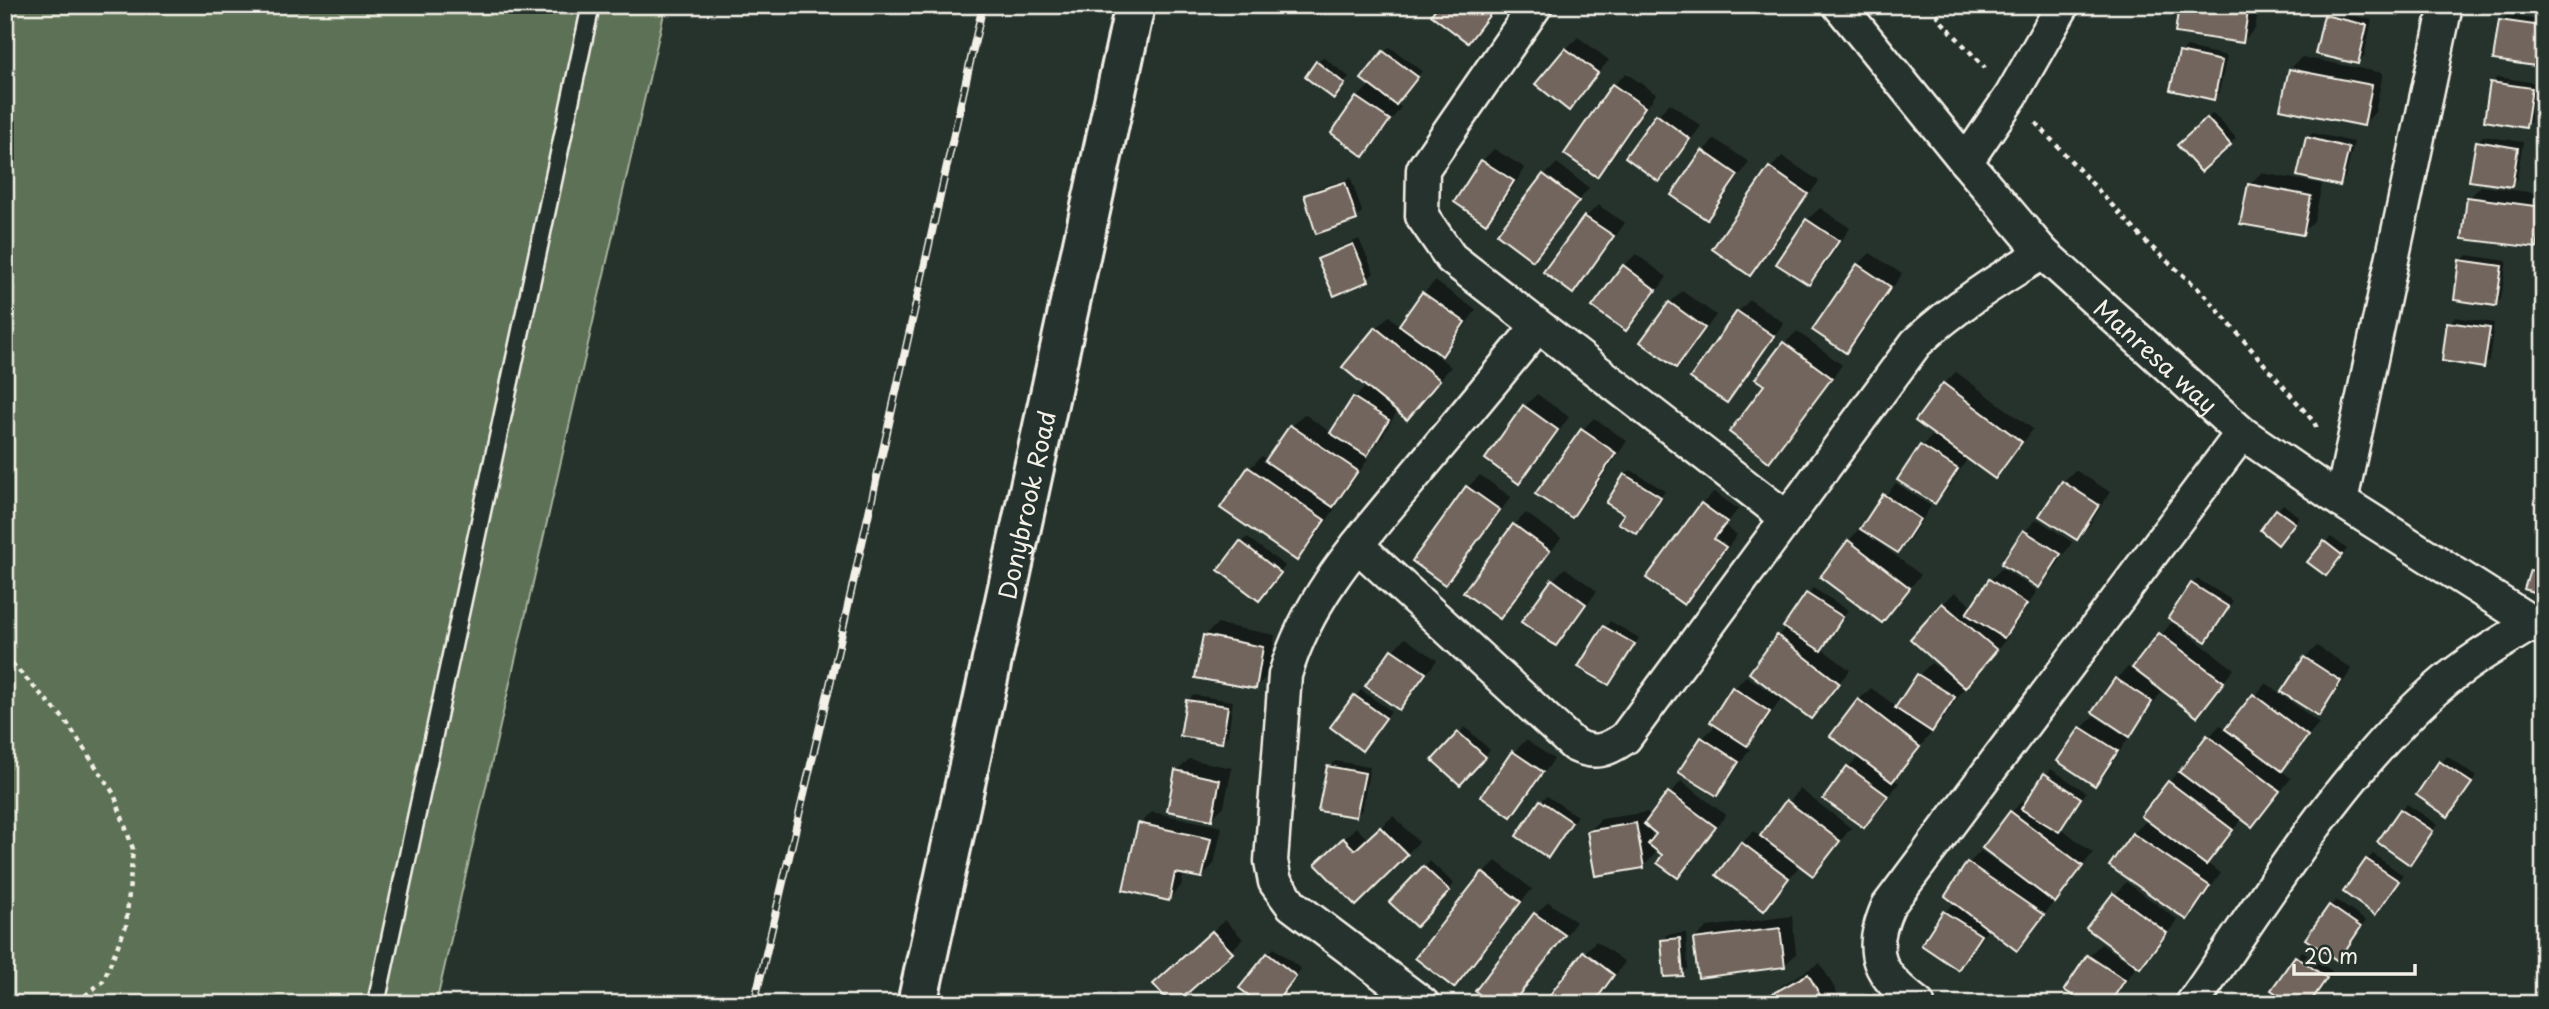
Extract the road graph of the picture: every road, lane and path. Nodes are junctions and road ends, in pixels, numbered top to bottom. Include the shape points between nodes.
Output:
1 (591, 5) edge
2 (1135, 5) edge
3 (1536, 5) edge
4 (1839, 5) edge
5 (1931, 5) edge
6 (2063, 5) edge
7 (2446, 5) edge
8 (2011, 96) junction
9 (1966, 162) junction
10 (2043, 253) junction
11 (1537, 327) junction
12 (2319, 432) dead end
13 (2242, 433) junction
14 (2340, 501) junction
15 (1787, 518) junction
16 (1357, 545) junction
17 (2538, 627) edge
18 (5, 656) edge
19 (75, 1004) edge
20 (376, 1004) edge
21 (917, 1004) edge
22 (1423, 1004) edge
23 (1918, 1004) edge
24 (2192, 1004) edge

1 - 20 lane
2 - 21 street, Donybrook Road
3 - 11 street via 1423,169 1422,216 1451,257
4 - 9 street, Manresa way
5 - 8 path via 1942,23
6 - 8 street
7 - 14 street
8 - 9 street
8 - 12 path via 2148,244 2203,293
9 - 10 street, Manresa way
10 - 13 street, Manresa way
10 - 15 street via 1984,288 1916,343
11 - 15 street
11 - 16 street
13 - 14 street, Manresa way
13 - 23 street via 1888,906 1878,928 1877,950 1883,971
14 - 17 street, Manresa way
15 - 16 street via 1625,738 1606,751 1588,752 1574,744
16 - 22 street via 1311,609 1285,675 1270,861 1275,881 1292,905
17 - 24 street via 2486,652 2437,687 2390,734 2325,814
18 - 19 path via 65,720 114,794 133,849 126,926 103,981

